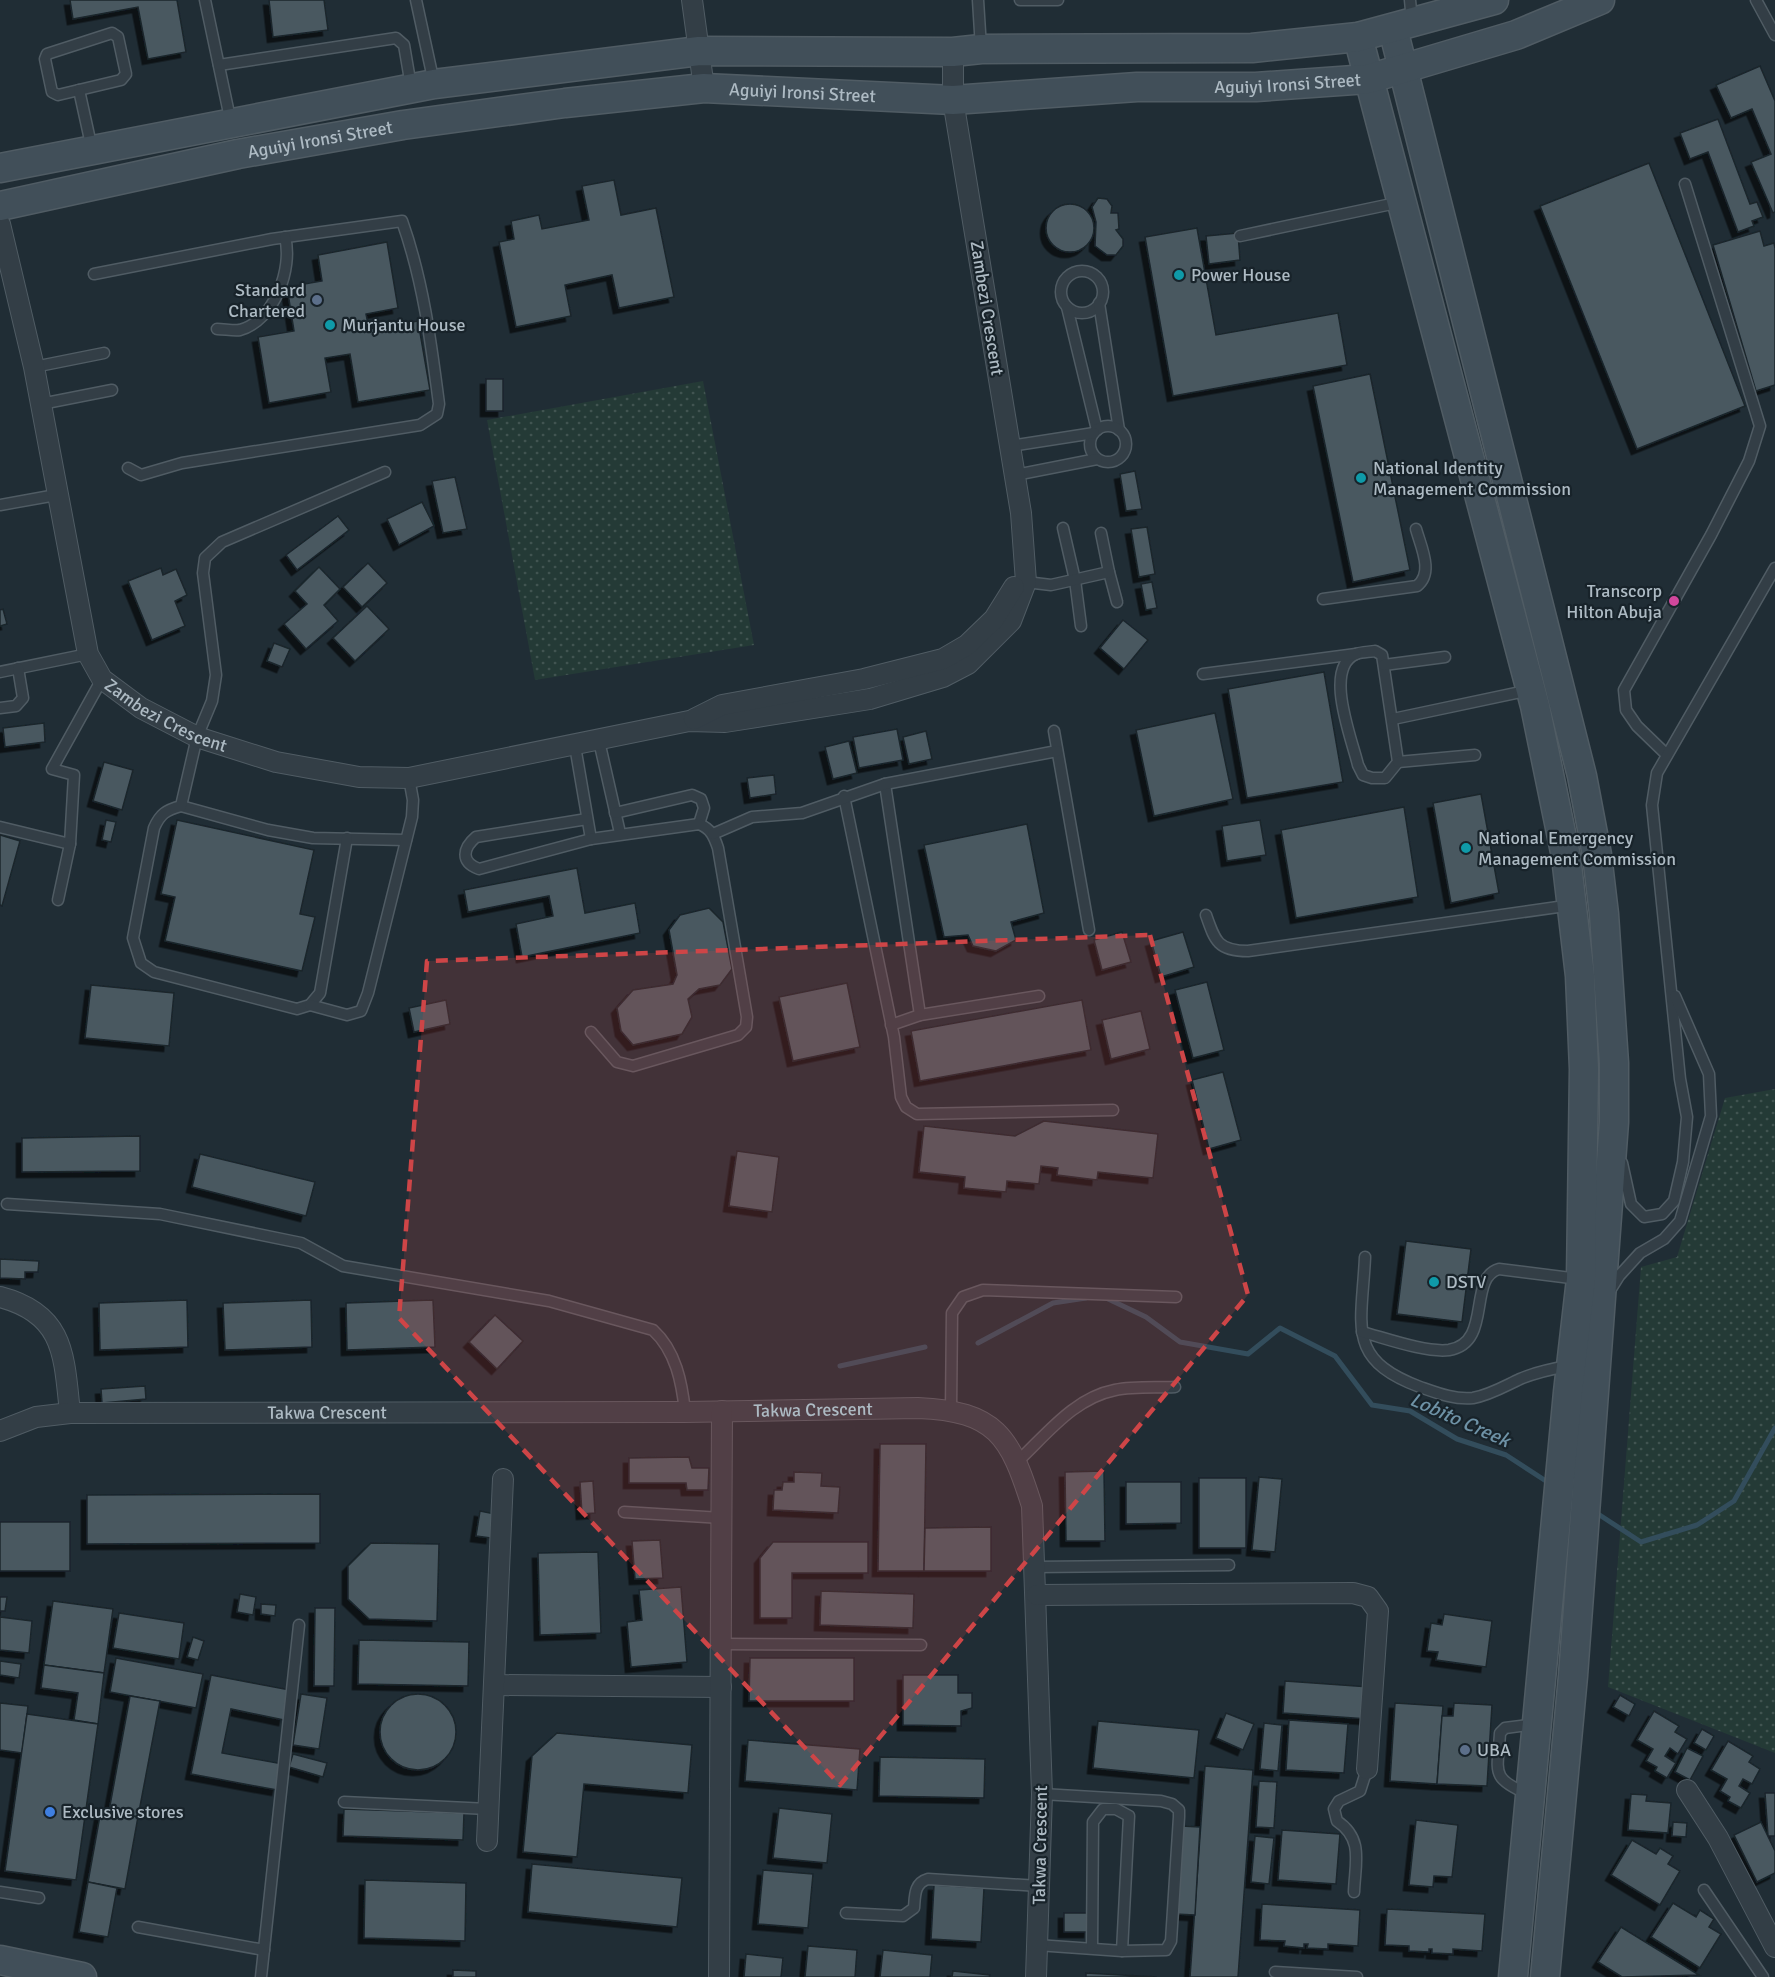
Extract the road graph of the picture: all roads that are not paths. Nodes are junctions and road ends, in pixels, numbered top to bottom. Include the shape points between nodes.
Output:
1 (205, 0) edge
2 (416, 0) edge
3 (692, 0) edge
4 (978, 0) edge
5 (1020, 0) edge
6 (1058, 0) edge
7 (1494, 0) edge
8 (1600, 0) edge
9 (1756, 0) edge
10 (1405, 18) edge
11 (1775, 35) edge
12 (1358, 37) junction
13 (981, 49) junction
14 (699, 51) junction
15 (953, 51) junction
16 (219, 65) junction
17 (1403, 69) junction
18 (1368, 78) junction
19 (423, 87) junction
20 (704, 88) junction
21 (79, 90) junction
22 (953, 100) junction
23 (231, 124) junction
24 (92, 149) junction
25 (0, 168) edge
26 (1685, 184) dead end
27 (1401, 202) junction
28 (0, 206) edge
29 (0, 224) edge
30 (1240, 236) dead end
31 (285, 237) junction
32 (94, 274) dead end
33 (1099, 303) junction
34 (1068, 307) junction
35 (217, 329) dead end
36 (104, 353) dead end
37 (34, 367) junction
38 (112, 390) dead end
39 (41, 404) junction
40 (1119, 430) junction
41 (1095, 431) junction
42 (1010, 446) junction
43 (1097, 459) junction
44 (128, 468) dead end
45 (384, 472) dead end
46 (1015, 475) junction
47 (56, 495) junction
48 (0, 505) edge
49 (1063, 528) dead end
50 (1416, 529) dead end
51 (1101, 533) dead end
52 (1775, 568) edge
53 (1109, 572) junction
54 (1026, 573) junction
55 (1075, 580) junction
56 (1323, 599) dead end
57 (1117, 602) dead end
58 (1081, 627) dead end
59 (88, 654) junction
60 (1356, 654) junction
61 (1445, 657) dead end
62 (1384, 665) junction
63 (18, 668) junction
64 (0, 672) edge
65 (1203, 674) dead end
66 (102, 679) junction
67 (1530, 690) junction
68 (0, 708) edge
69 (1393, 719) junction
70 (1054, 731) dead end
71 (197, 737) junction
72 (599, 741) junction
73 (575, 746) junction
74 (1057, 751) junction
75 (1475, 755) dead end
76 (1666, 755) junction
77 (1398, 762) junction
78 (410, 778) junction
79 (885, 784) junction
80 (844, 796) junction
81 (181, 806) junction
82 (615, 813) junction
83 (587, 819) junction
84 (699, 824) junction
85 (0, 827) edge
86 (620, 833) junction
87 (713, 834) junction
88 (347, 838) junction
89 (591, 839) junction
90 (406, 840) junction
91 (70, 844) junction
92 (57, 900) dead end
93 (1572, 905) junction
94 (1206, 915) dead end
95 (1089, 930) dead end
96 (1671, 988) junction
97 (1039, 996) dead end
98 (310, 1005) junction
99 (920, 1015) junction
100 (891, 1025) junction
101 (591, 1032) dead end
102 (1113, 1110) dead end
103 (1614, 1122) junction
104 (7, 1204) dead end
105 (1365, 1257) dead end
106 (1581, 1279) junction
107 (0, 1297) edge
108 (1176, 1297) dead end
109 (1601, 1306) junction
110 (1362, 1332) junction
111 (1570, 1379) junction
112 (1175, 1387) dead end
113 (951, 1410) junction
114 (722, 1411) junction
115 (685, 1412) junction
116 (70, 1413) junction
117 (0, 1431) edge
118 (1018, 1461) junction
119 (503, 1479) dead end
120 (624, 1512) dead end
121 (722, 1518) junction
122 (1229, 1565) dead end
123 (1035, 1568) junction
124 (1036, 1595) junction
125 (299, 1625) dead end
126 (722, 1644) junction
127 (921, 1645) dead end
128 (494, 1685) junction
129 (721, 1687) junction
130 (1367, 1769) joint
131 (1687, 1790) dead end
132 (1042, 1794) junction
133 (344, 1802) dead end
134 (488, 1809) junction
135 (487, 1841) dead end
136 (1039, 1886) junction
137 (1704, 1890) dead end
138 (0, 1892) edge
139 (1354, 1892) dead end
140 (39, 1898) dead end
141 (846, 1913) dead end
142 (138, 1927) dead end
143 (1037, 1945) junction
144 (1775, 1947) edge
145 (1092, 1948) junction
146 (264, 1950) junction
147 (1122, 1951) junction
148 (0, 1960) edge
149 (1275, 1972) dead end
150 (82, 1977) edge
151 (261, 1977) edge
152 (719, 1977) edge
153 (1036, 1977) edge
154 (1357, 1977) edge
155 (1514, 1977) edge
156 (1545, 1977) edge
157 (1763, 1977) edge

1 - 16 lane
2 - 19 lane
3 - 14 street
4 - 13 lane
5 - 6 lane
7 - 10 main road, Aguiyi Ironsi Street
8 - 17 main road, Aguiyi Ironsi Street via 1516,35
9 - 11 lane
10 - 12 main road, Aguiyi Ironsi Street
10 - 17 main road
12 - 13 main road, Aguiyi Ironsi Street via 1252,48
12 - 18 main road
13 - 15 main road, Aguiyi Ironsi Street
14 - 15 main road, Aguiyi Ironsi Street
14 - 19 main road, Aguiyi Ironsi Street
14 - 20 street
15 - 22 street, Zambezi Crescent
16 - 19 lane via 396,38 404,45
16 - 23 lane
17 - 18 main road, Aguiyi Ironsi Street
17 - 103 main road via 1582,776 1605,925 1614,1052
18 - 22 main road, Aguiyi Ironsi Street via 1256,87 1137,87
18 - 27 main road
19 - 23 main road, Aguiyi Ironsi Street
20 - 22 main road, Aguiyi Ironsi Street
20 - 28 main road, Aguiyi Ironsi Street via 403,125 238,154
21 - 21 lane via 58,95 52,92 47,54 115,34 124,76
21 - 24 lane
22 - 42 street, Zambezi Crescent
23 - 24 main road, Aguiyi Ironsi Street
24 - 25 main road, Aguiyi Ironsi Street
26 - 76 lane via 1760,426 1749,461 1722,514 1624,690 1626,710
27 - 30 lane
27 - 67 main road
29 - 37 street, Zambezi Crescent
31 - 32 lane
31 - 35 lane via 285,268 266,313 240,330
31 - 44 lane via 402,221 416,261 430,334 437,414 420,425 182,463 141,474
33 - 34 lane via 1080,313
33 - 34 lane via 1101,282 1084,271 1065,280 1061,294
33 - 40 lane
34 - 41 lane
36 - 37 lane
37 - 39 street, Zambezi Crescent
38 - 39 lane
39 - 47 street, Zambezi Crescent
40 - 41 lane via 1106,426
40 - 43 lane via 1126,442 1122,456 1110,462
41 - 42 lane
41 - 43 lane via 1090,446
42 - 46 street, Zambezi Crescent
43 - 46 lane
45 - 71 lane via 222,542 205,558 202,573 216,675 212,701
46 - 54 street, Zambezi Crescent
47 - 48 lane
47 - 59 street, Zambezi Crescent
49 - 55 lane
50 - 56 lane via 1427,572 1417,586
51 - 53 lane
52 - 76 lane
53 - 55 lane
53 - 57 lane
54 - 55 lane via 1051,585
54 - 72 street, Zambezi Crescent via 1011,621 968,664 943,676 870,699 725,722 689,721
55 - 58 lane
59 - 63 lane
59 - 66 street, Zambezi Crescent
60 - 62 lane via 1375,651 1382,655
60 - 65 lane
60 - 77 lane via 1343,666 1338,686 1358,765 1363,775 1385,778
61 - 62 lane
62 - 69 lane
63 - 64 lane
63 - 68 lane via 23,698 16,706
66 - 71 street, Zambezi Crescent via 141,708
66 - 91 lane via 52,769 74,775
67 - 69 lane
67 - 93 main road via 1566,856
69 - 77 lane
70 - 74 lane
71 - 78 street, Zambezi Crescent via 316,771
71 - 81 lane
72 - 73 street, Zambezi Crescent
72 - 82 lane
73 - 78 street, Zambezi Crescent
73 - 83 lane
74 - 79 lane
74 - 95 lane
75 - 77 lane
76 - 96 lane via 1656,773 1652,806
78 - 90 lane via 414,800
79 - 80 lane
79 - 99 lane
80 - 87 lane via 802,813 752,817
80 - 100 lane
81 - 88 lane via 268,830 313,838
81 - 98 lane via 159,816 154,828 133,938 141,963 154,972 297,1009
82 - 84 lane via 692,795 701,799 704,808
82 - 86 lane
83 - 89 lane
83 - 89 lane via 476,837 464,851 465,859 479,869
84 - 86 lane
84 - 87 lane
85 - 91 lane
86 - 89 lane
87 - 101 lane via 746,1027 738,1035 633,1066 616,1062
88 - 90 lane
88 - 98 lane via 320,993
90 - 98 lane via 361,1011 347,1015
91 - 92 lane
93 - 94 lane via 1248,951 1222,947 1214,938
93 - 106 main road via 1584,1069
96 - 103 lane via 1687,1117 1674,1201 1662,1214 1644,1217 1631,1204
96 - 109 lane via 1709,1074 1711,1116 1680,1221 1664,1239 1640,1253 1619,1276
97 - 99 lane
99 - 100 lane
100 - 102 lane via 901,1097 906,1107 917,1114
103 - 109 main road
104 - 115 lane via 160,1214 301,1243 343,1266 549,1301 653,1330 667,1342 682,1385
105 - 110 lane
106 - 110 lane via 1492,1271 1485,1278 1478,1321 1467,1341 1450,1350
106 - 111 main road
107 - 116 street via 20,1302 38,1313 54,1332 63,1352
108 - 113 lane via 983,1290 963,1297 952,1313
109 - 156 main road via 1574,1676
110 - 111 lane via 1367,1352 1381,1368 1404,1381 1454,1398 1473,1398 1543,1370
111 - 155 main road
112 - 118 lane via 1116,1389 1092,1396
113 - 114 street, Takwa Crescent
113 - 118 street, Takwa Crescent via 977,1418 1003,1438
114 - 115 street, Takwa Crescent
114 - 121 street
115 - 116 street, Takwa Crescent
116 - 117 street, Takwa Crescent via 36,1417
118 - 123 street, Takwa Crescent via 1032,1506
119 - 128 street
120 - 121 lane
121 - 126 street
122 - 123 lane
123 - 124 street, Takwa Crescent
124 - 130 street via 1353,1593 1368,1597 1378,1611
124 - 132 street, Takwa Crescent
125 - 146 lane
126 - 127 lane
126 - 129 street
128 - 129 street
128 - 134 street
129 - 152 street
130 - 139 lane via 1360,1791 1339,1801 1334,1809 1337,1821 1350,1829 1355,1842
131 - 144 street via 1718,1838
132 - 136 street, Takwa Crescent
132 - 147 lane via 1161,1801 1179,1810 1169,1947 1160,1952
133 - 134 lane
134 - 135 street
136 - 141 lane via 928,1879 921,1881 914,1908 903,1916
136 - 143 street, Takwa Crescent
137 - 157 lane
138 - 140 lane
142 - 146 lane
143 - 145 lane
143 - 153 street, Takwa Crescent
145 - 147 lane
145 - 147 lane via 1093,1822 1103,1809 1116,1809 1129,1816
146 - 151 lane
148 - 150 main road
149 - 154 lane

